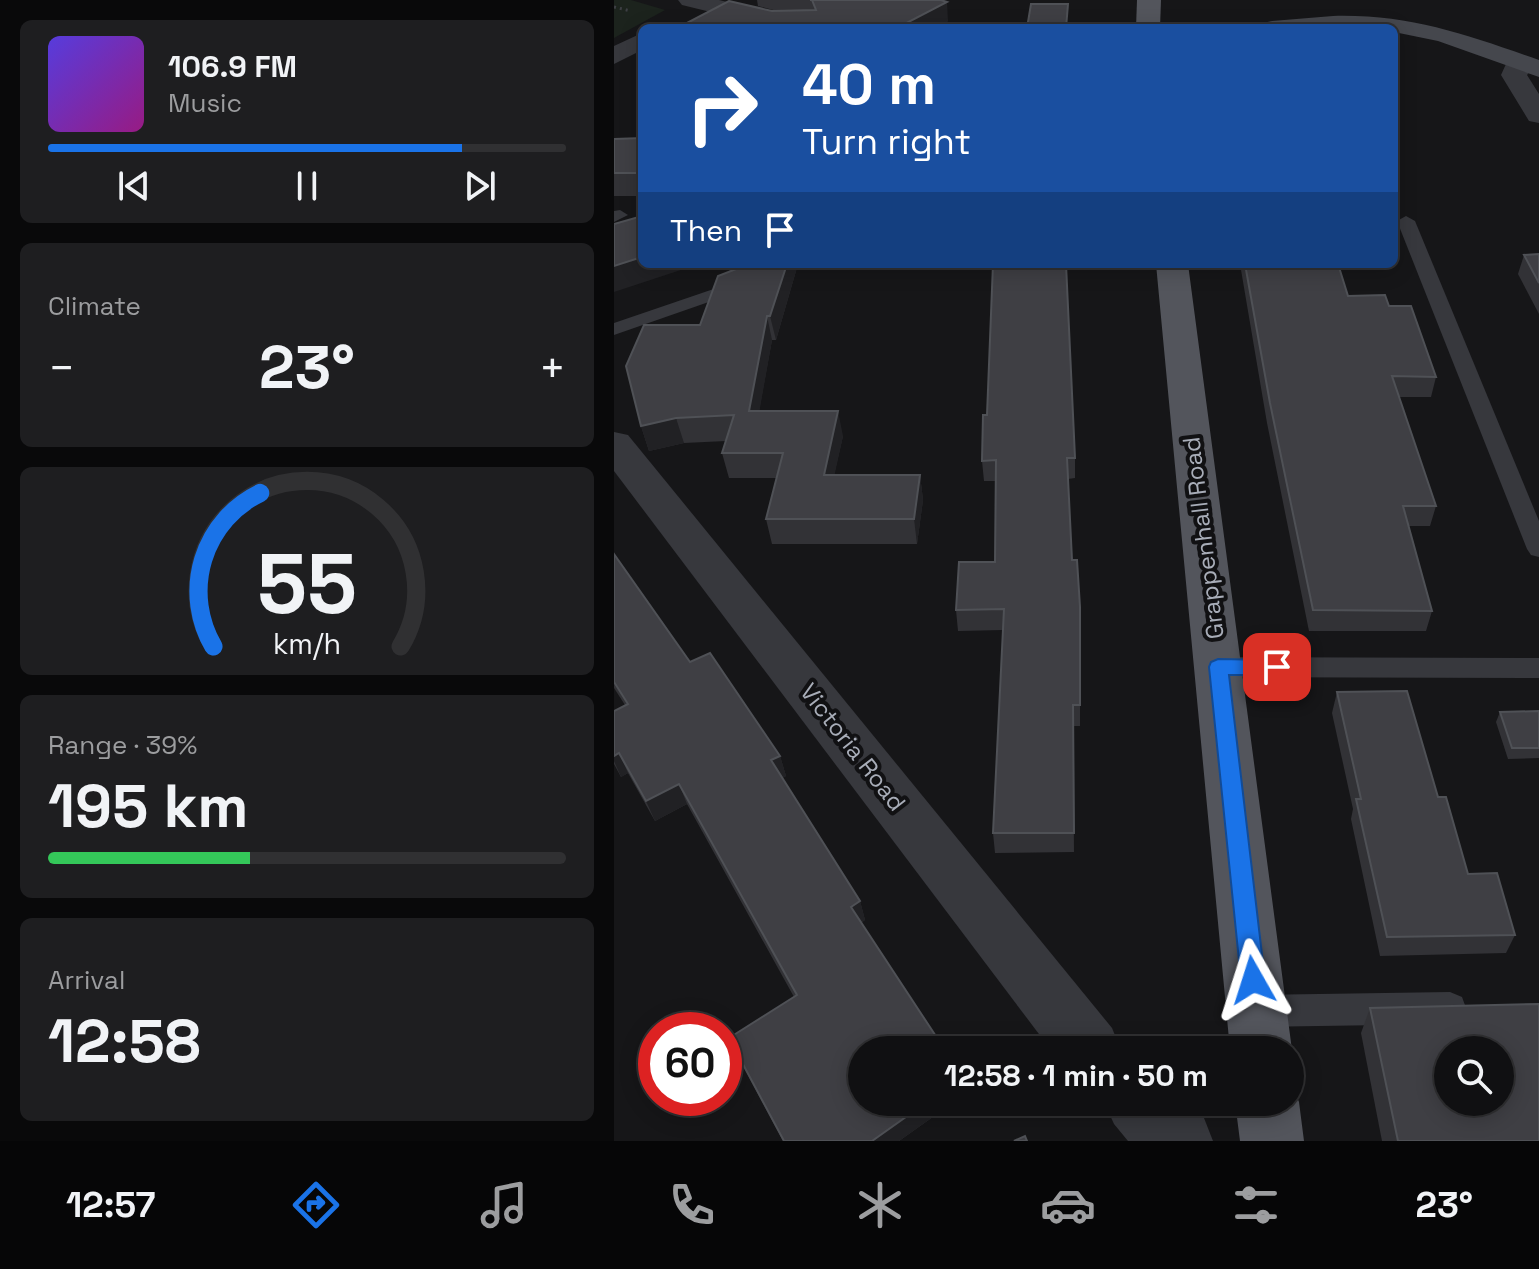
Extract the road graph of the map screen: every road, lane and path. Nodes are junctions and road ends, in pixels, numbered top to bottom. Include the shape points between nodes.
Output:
1 (1149, 0) edge
2 (709, 2) edge
3 (614, 7) edge
4 (640, 13) dead end
5 (676, 22) dead end
6 (790, 24) edge
7 (1148, 24) edge
8 (1323, 24) edge
9 (1377, 24) edge
10 (1398, 26) edge
11 (638, 42) edge
12 (614, 56) edge
13 (1531, 67) edge
14 (1539, 115) edge
15 (1406, 221) dead end
16 (1172, 268) edge
17 (745, 283) edge
18 (614, 329) edge
19 (614, 444) edge
20 (1539, 549) edge
21 (1218, 667) junction
22 (1539, 668) edge
23 (1481, 1009) edge
24 (1259, 1031) edge
25 (1079, 1036) edge
26 (1149, 1116) edge
27 (1269, 1116) edge
28 (1181, 1141) edge
29 (1272, 1141) edge

1 - 7 main road
2 - 5 street
2 - 6 street
3 - 4 path
8 - 9 street
10 - 13 street via 1463,41
11 - 12 street
13 - 14 street via 1515,69 1514,75
15 - 20 lane
16 - 21 main road, Grappenhall Road
17 - 18 lane
19 - 25 street, Victoria Road
21 - 22 lane
21 - 24 main road, Grappenhall Road
23 - 24 lane via 1408,1007
26 - 28 street
27 - 29 main road

